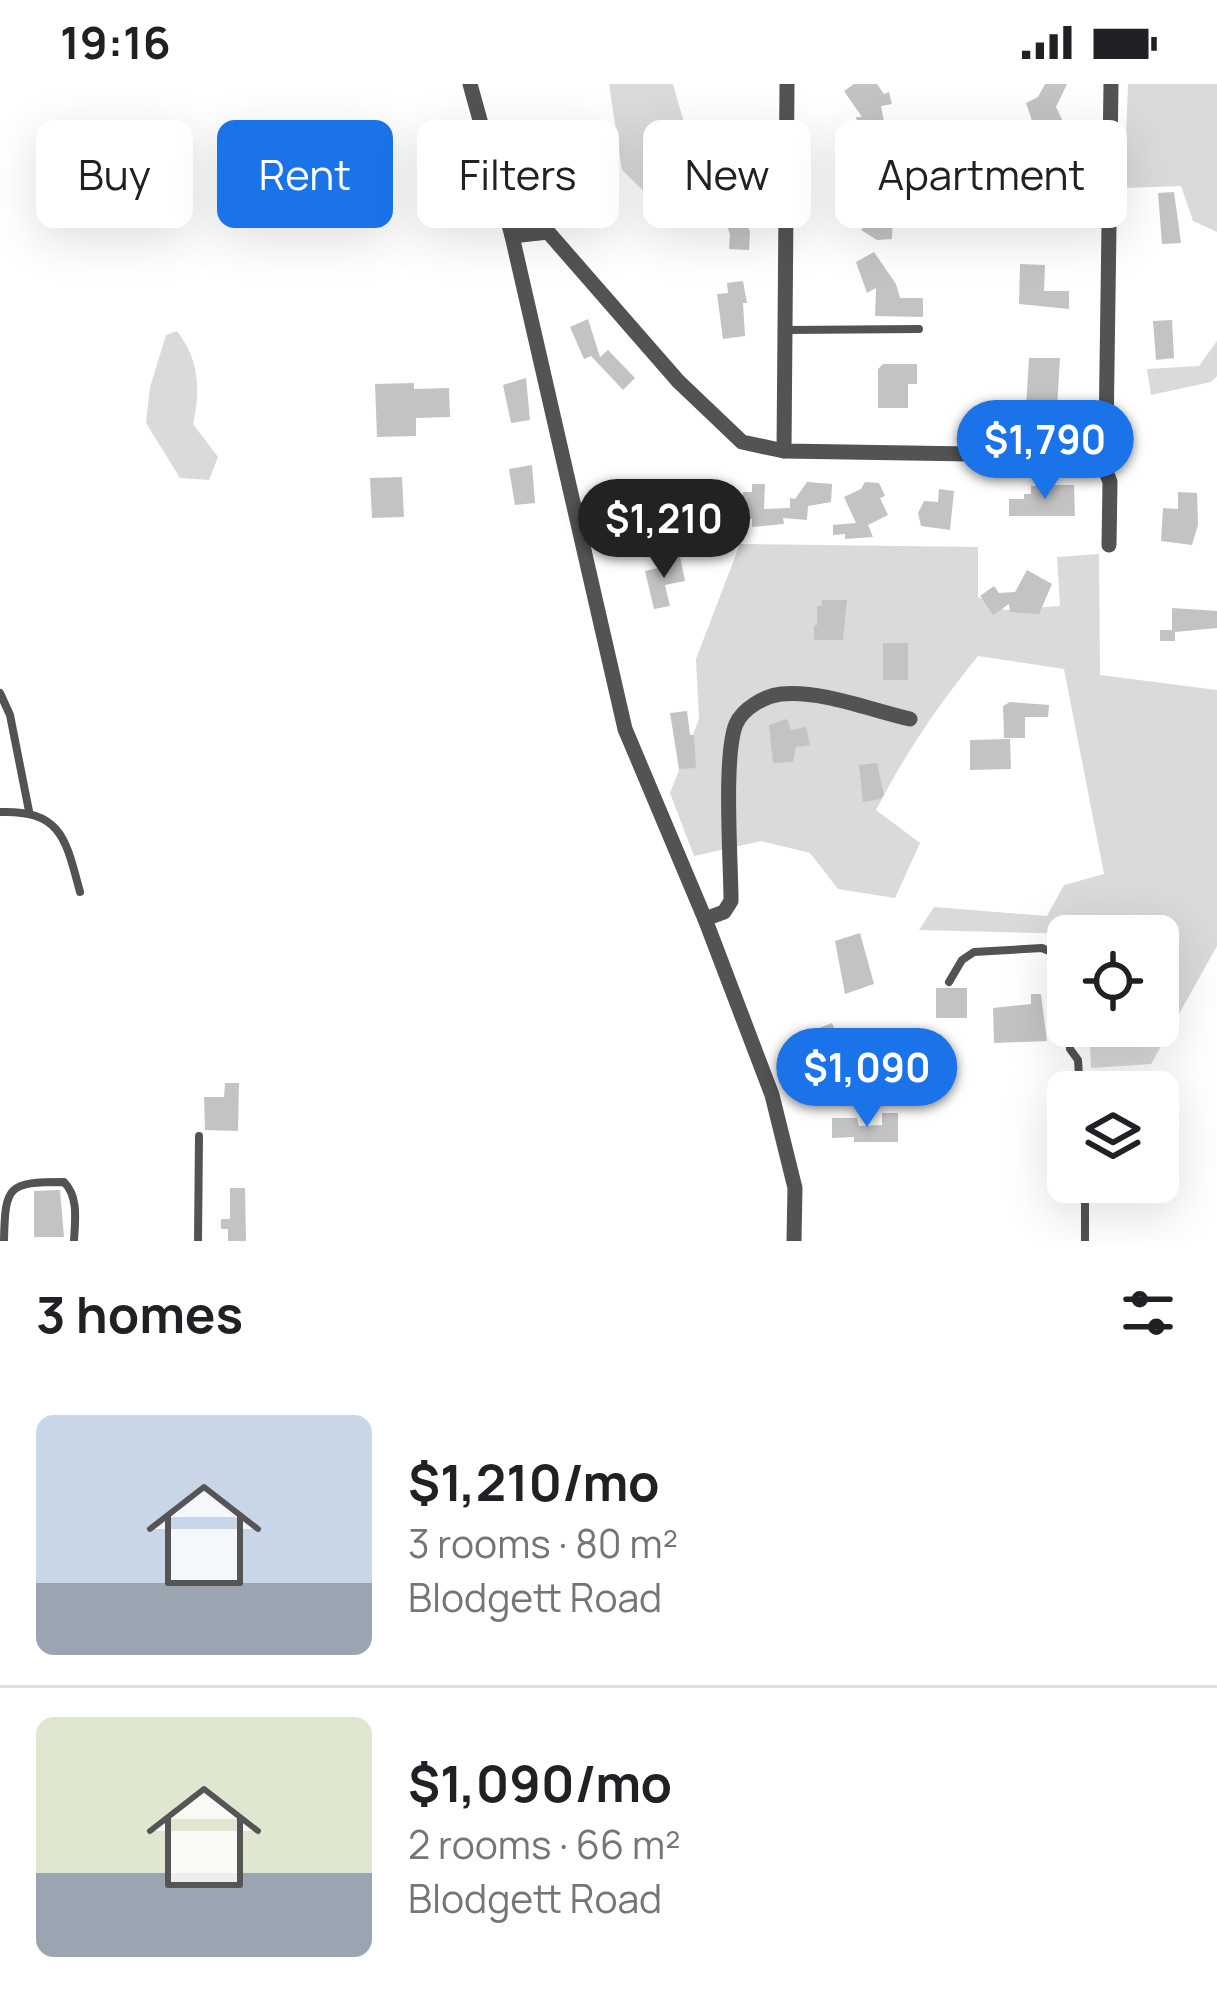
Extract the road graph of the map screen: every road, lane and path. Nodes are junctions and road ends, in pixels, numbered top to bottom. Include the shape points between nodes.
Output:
1 (470, 84) edge
2 (787, 84) edge
3 (1111, 84) edge
4 (787, 120) edge
5 (787, 228) edge
6 (512, 236) junction
7 (919, 329) dead end
8 (785, 330) junction
9 (784, 451) junction
10 (1100, 456) junction
11 (1109, 545) dead end
12 (0, 692) edge
13 (910, 719) dead end
14 (29, 811) junction
15 (0, 812) edge
16 (80, 892) dead end
17 (705, 920) junction
18 (1047, 950) edge
19 (949, 982) dead end
20 (199, 1136) dead end
21 (1085, 1203) edge
22 (4, 1241) edge
23 (74, 1241) edge
24 (198, 1241) edge
25 (794, 1241) edge
26 (1085, 1241) edge

1 - 6 street
2 - 4 street
3 - 10 street
5 - 8 street
6 - 9 street via 548,232 742,442
6 - 17 street via 625,729
7 - 8 lane
8 - 9 street
9 - 10 street
10 - 11 street via 1110,482
12 - 14 lane
13 - 17 street via 782,694 758,701 737,721 731,901
14 - 15 lane
14 - 16 lane via 60,831
17 - 25 street via 772,1095 795,1187
18 - 19 lane via 974,952
20 - 24 lane
21 - 26 lane
22 - 23 lane via 5,1199 30,1182 69,1187

